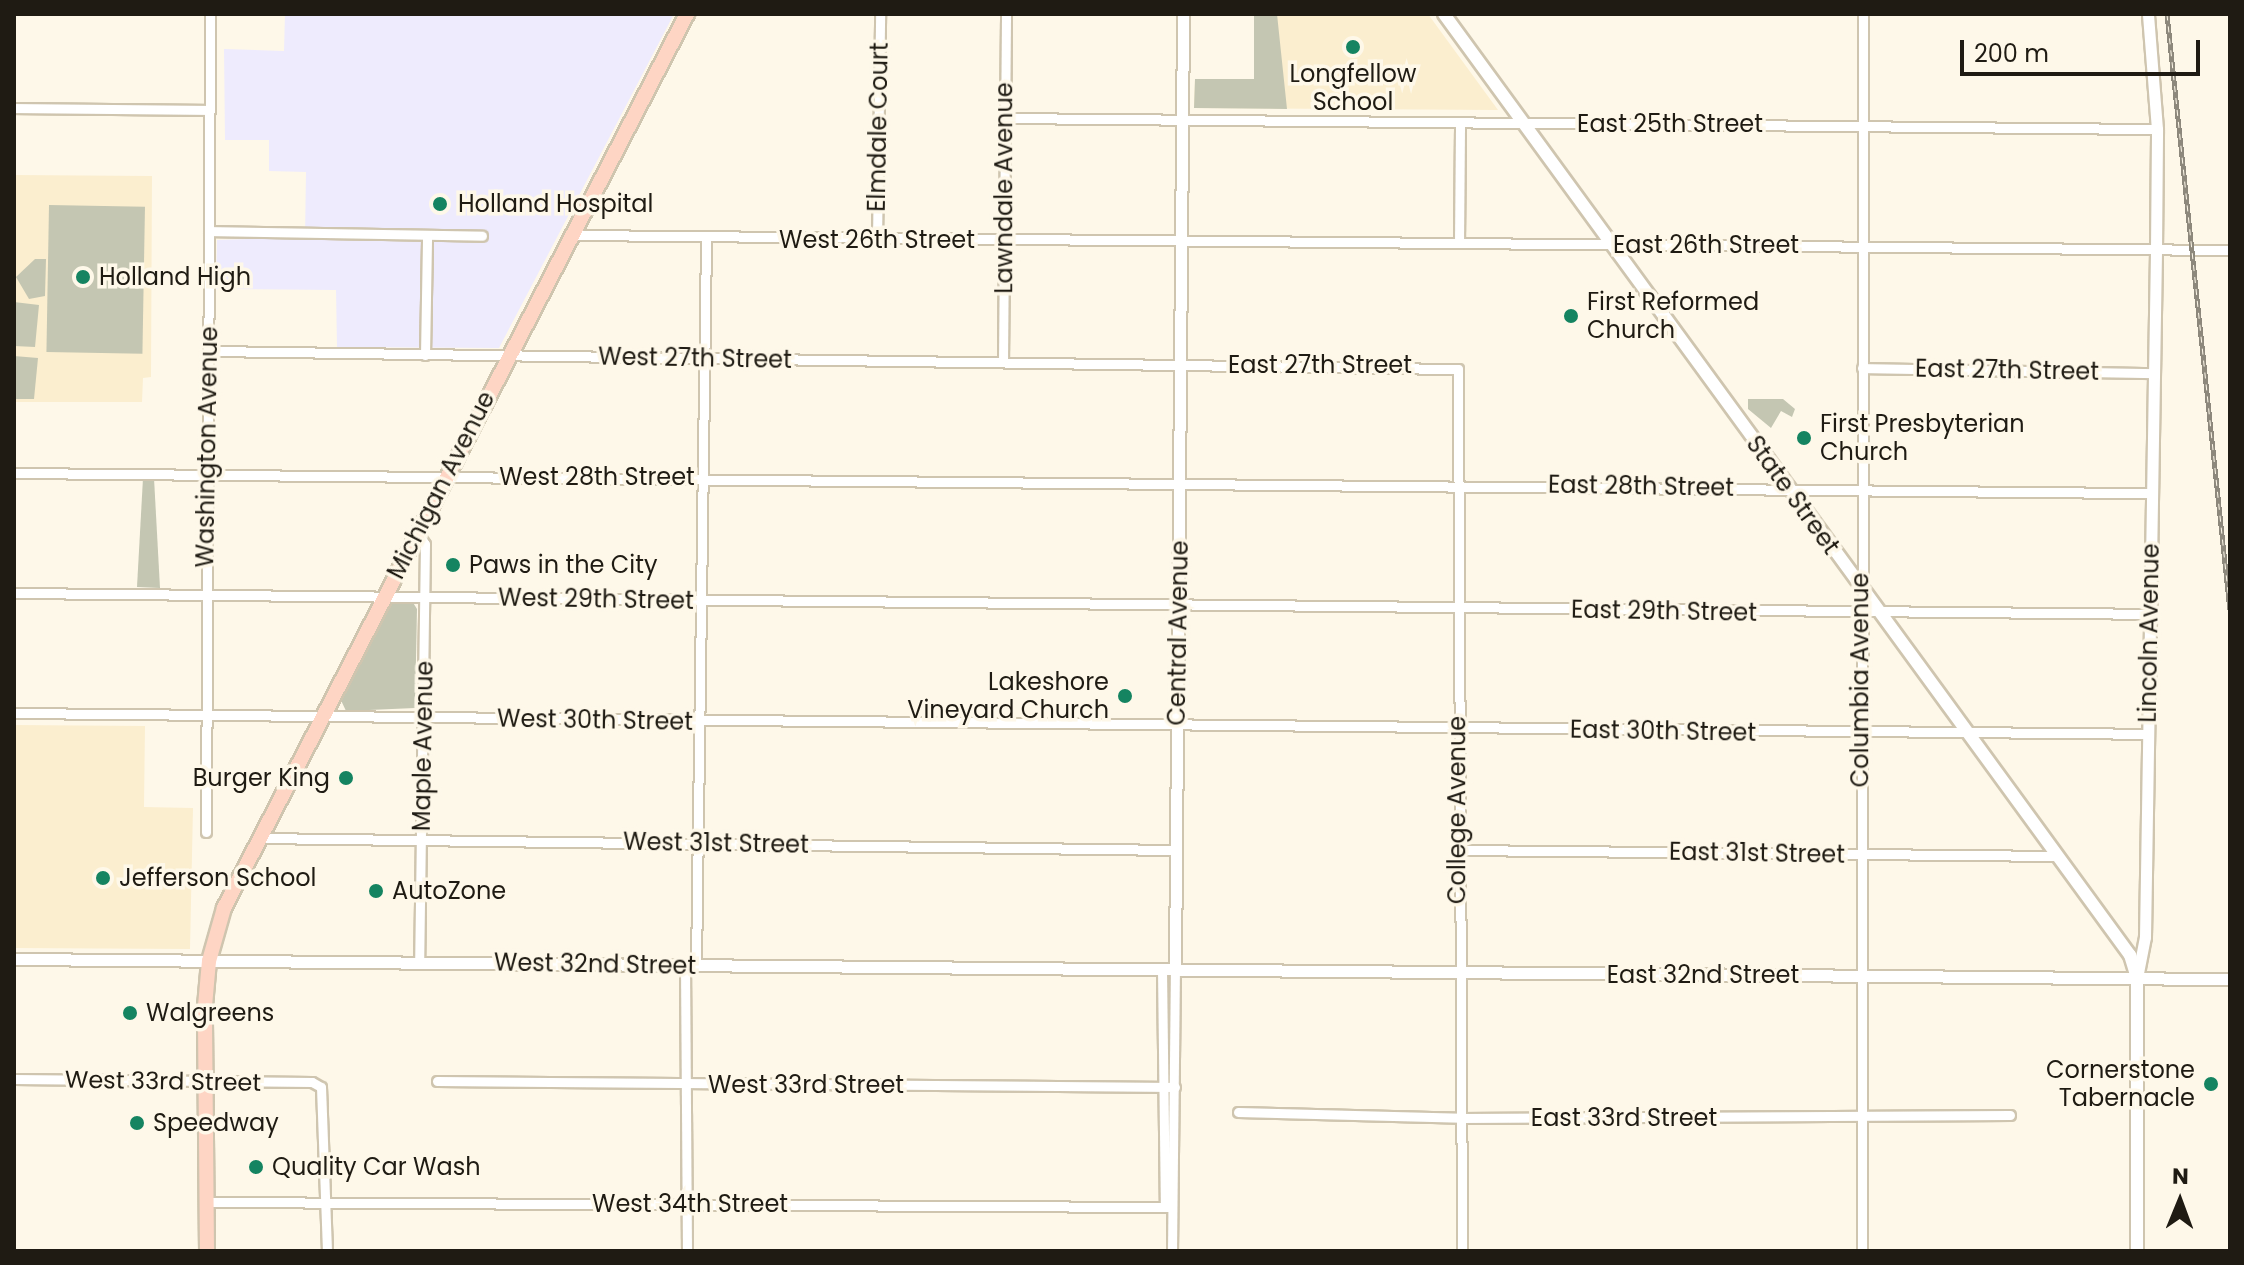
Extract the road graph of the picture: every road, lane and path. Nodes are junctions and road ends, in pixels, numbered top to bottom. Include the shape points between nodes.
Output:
1 (210, 14) edge
2 (687, 14) edge
3 (880, 14) edge
4 (1006, 14) edge
5 (1183, 14) edge
6 (1444, 14) edge
7 (1863, 14) edge
8 (2148, 14) edge
9 (14, 108) edge
10 (210, 110) junction
11 (1004, 118) junction
12 (1183, 120) junction
13 (1460, 122) junction
14 (1523, 123) junction
15 (1862, 126) junction
16 (2157, 129) junction
17 (209, 231) junction
18 (427, 235) junction
19 (573, 235) junction
20 (482, 236) dead end
21 (706, 238) junction
22 (877, 240) junction
23 (1004, 241) junction
24 (1182, 243) junction
25 (1459, 243) junction
26 (1611, 245) junction
27 (1864, 246) junction
28 (2156, 250) junction
29 (2230, 250) edge
30 (210, 351) junction
31 (425, 355) junction
32 (507, 355) junction
33 (704, 358) junction
34 (1003, 362) junction
35 (1181, 364) junction
36 (1862, 368) junction
37 (1458, 369) joint
38 (2153, 373) junction
39 (14, 473) edge
40 (207, 474) junction
41 (446, 477) junction
42 (702, 478) junction
43 (1460, 484) junction
44 (1179, 485) junction
45 (1787, 487) junction
46 (1860, 489) junction
47 (2151, 493) junction
48 (418, 533) junction
49 (1860, 585) junction
50 (14, 593) edge
51 (205, 596) junction
52 (383, 597) junction
53 (424, 597) junction
54 (702, 600) junction
55 (1178, 605) junction
56 (1458, 608) junction
57 (1861, 613) junction
58 (1880, 614) junction
59 (2150, 614) junction
60 (14, 713) edge
61 (205, 715) junction
62 (323, 716) junction
63 (423, 718) junction
64 (700, 721) junction
65 (1177, 726) junction
66 (1457, 728) junction
67 (1966, 733) junction
68 (1860, 734) junction
69 (2148, 734) junction
70 (206, 832) dead end
71 (258, 838) junction
72 (422, 840) junction
73 (698, 843) junction
74 (1175, 850) junction
75 (1457, 850) junction
76 (1860, 854) junction
77 (2058, 856) junction
78 (14, 959) edge
79 (209, 961) junction
80 (419, 962) junction
81 (691, 965) junction
82 (1162, 969) junction
83 (1175, 969) junction
84 (1461, 973) junction
85 (1860, 976) junction
86 (2137, 978) junction
87 (2230, 979) edge
88 (14, 1079) edge
89 (437, 1081) dead end
90 (206, 1082) junction
91 (687, 1085) junction
92 (1163, 1087) junction
93 (1175, 1087) junction
94 (1238, 1112) dead end
95 (2010, 1115) dead end
96 (1461, 1118) junction
97 (1861, 1119) junction
98 (207, 1202) junction
99 (327, 1203) junction
100 (686, 1204) junction
101 (1168, 1207) junction
102 (207, 1251) edge
103 (327, 1251) edge
104 (687, 1251) edge
105 (1172, 1251) edge
106 (1462, 1251) edge
107 (1862, 1251) edge
108 (2137, 1251) edge

1 - 10 street, Washington Avenue
2 - 19 main road, Michigan Avenue
3 - 22 street, Elmdale Court
4 - 11 street, Lawndale Avenue
5 - 12 street, Central Avenue
6 - 14 main road, State Street
7 - 15 street, Columbia Avenue
8 - 16 street, Lincoln Avenue
9 - 10 street
10 - 17 street, Washington Avenue
11 - 12 street, East 25th Street
11 - 23 street, Lawndale Avenue
12 - 13 street, East 25th Street
12 - 24 street, Central Avenue
13 - 14 street, East 25th Street
13 - 25 street
14 - 15 street, East 25th Street
14 - 26 main road, State Street
15 - 16 street, East 25th Street
15 - 27 street, Columbia Avenue
16 - 28 street, Lincoln Avenue
17 - 18 street
17 - 30 street, Washington Avenue
18 - 20 street
18 - 31 street
19 - 21 street, West 26th Street
19 - 32 main road, Michigan Avenue
21 - 22 street, West 26th Street
21 - 33 street
22 - 23 street, West 26th Street
23 - 24 street, West 26th Street
23 - 34 street, Lawndale Avenue
24 - 25 street, East 26th Street
24 - 35 street, Central Avenue
25 - 26 street, East 26th Street
26 - 27 street, East 26th Street
26 - 45 main road, State Street
27 - 28 street, East 26th Street
27 - 36 street, Columbia Avenue
28 - 29 street, East 26th Street
28 - 38 street, Lincoln Avenue
30 - 31 street, West 27th Street
30 - 40 street, Washington Avenue
31 - 32 street, West 27th Street
32 - 33 street, West 27th Street
32 - 41 main road, Michigan Avenue
33 - 34 street, West 27th Street
33 - 42 street
34 - 35 street, West 27th Street
35 - 37 street, East 27th Street
35 - 44 street, Central Avenue
36 - 38 street, East 27th Street
36 - 46 street, Columbia Avenue
37 - 43 street, College Avenue
38 - 47 street, Lincoln Avenue
39 - 40 street, West 28th Street
40 - 41 street, West 28th Street
40 - 51 street, Washington Avenue
41 - 42 street, West 28th Street
41 - 48 main road, Michigan Avenue
42 - 44 street, West 28th Street
42 - 54 street
43 - 44 street, East 28th Street
43 - 45 street, East 28th Street
43 - 56 street, College Avenue
44 - 55 street, Central Avenue
45 - 46 street, East 28th Street
45 - 49 main road, State Street
46 - 47 street, East 28th Street
46 - 49 street, Columbia Avenue
47 - 59 street, Lincoln Avenue
48 - 52 main road, Michigan Avenue
48 - 53 street, Maple Avenue via 425,544
49 - 57 street, Columbia Avenue
49 - 58 main road, State Street
50 - 51 street, West 29th Street
51 - 52 street, West 29th Street
51 - 61 street, Washington Avenue
52 - 53 street, West 29th Street
52 - 62 main road, Michigan Avenue
53 - 54 street, West 29th Street
53 - 63 street, Maple Avenue
54 - 55 street, West 29th Street
54 - 64 street
55 - 56 street, East 29th Street
55 - 65 street, Central Avenue
56 - 57 street, East 29th Street
56 - 66 street, College Avenue
57 - 58 street, East 29th Street
57 - 68 street, Columbia Avenue
58 - 59 street, East 29th Street
58 - 67 main road, State Street
59 - 69 street, Lincoln Avenue
60 - 61 street, West 30th Street
61 - 62 street, West 30th Street
61 - 70 street, Washington Avenue
62 - 63 street, West 30th Street
62 - 71 main road, Michigan Avenue
63 - 64 street, West 30th Street
63 - 72 street, Maple Avenue
64 - 65 street, West 30th Street
64 - 73 street
65 - 66 street, East 30th Street
65 - 74 street, Central Avenue
66 - 68 street, East 30th Street
66 - 75 street, College Avenue
67 - 68 street, East 30th Street
67 - 69 street, East 30th Street
67 - 77 main road, State Street
68 - 76 street, Columbia Avenue
69 - 86 street, Lincoln Avenue via 2144,948
71 - 72 street, West 31st Street
71 - 79 main road, Michigan Avenue via 224,908
72 - 73 street, West 31st Street
72 - 80 street, Maple Avenue
73 - 74 street, West 31st Street
73 - 81 street
74 - 83 street, Central Avenue
75 - 76 street, East 31st Street
75 - 84 street, College Avenue
76 - 77 street, East 31st Street
76 - 85 street, Columbia Avenue
77 - 86 main road, State Street via 2130,955
78 - 79 street, West 32nd Street
79 - 80 street, West 32nd Street
79 - 90 main road, Michigan Avenue
80 - 81 street, West 32nd Street
81 - 82 street, West 32nd Street
81 - 91 street
82 - 83 street, West 32nd Street
82 - 92 street, Central Avenue
83 - 84 street, East 32nd Street
83 - 93 street, Central Avenue
84 - 85 street, East 32nd Street
84 - 96 street, College Avenue
85 - 86 street, East 32nd Street
85 - 97 street, Columbia Avenue
86 - 87 street, East 32nd Street
86 - 108 main road, Lincoln Avenue
88 - 90 street, West 33rd Street
89 - 91 street, West 33rd Street
90 - 98 main road, Michigan Avenue
90 - 99 street, West 33rd Street via 312,1082 321,1087 326,1101
91 - 92 street, West 33rd Street
91 - 100 street
92 - 93 street, West 33rd Street
92 - 101 street, Central Avenue
93 - 101 street, Central Avenue
94 - 96 street, East 33rd Street
95 - 97 street, East 33rd Street
96 - 97 street, East 33rd Street
96 - 106 street, College Avenue
97 - 107 street, Columbia Avenue
98 - 99 street, West 34th Street
98 - 102 main road, Michigan Avenue
99 - 100 street, West 34th Street
99 - 103 street
100 - 101 street, West 34th Street
100 - 104 street
101 - 105 street, Central Avenue

